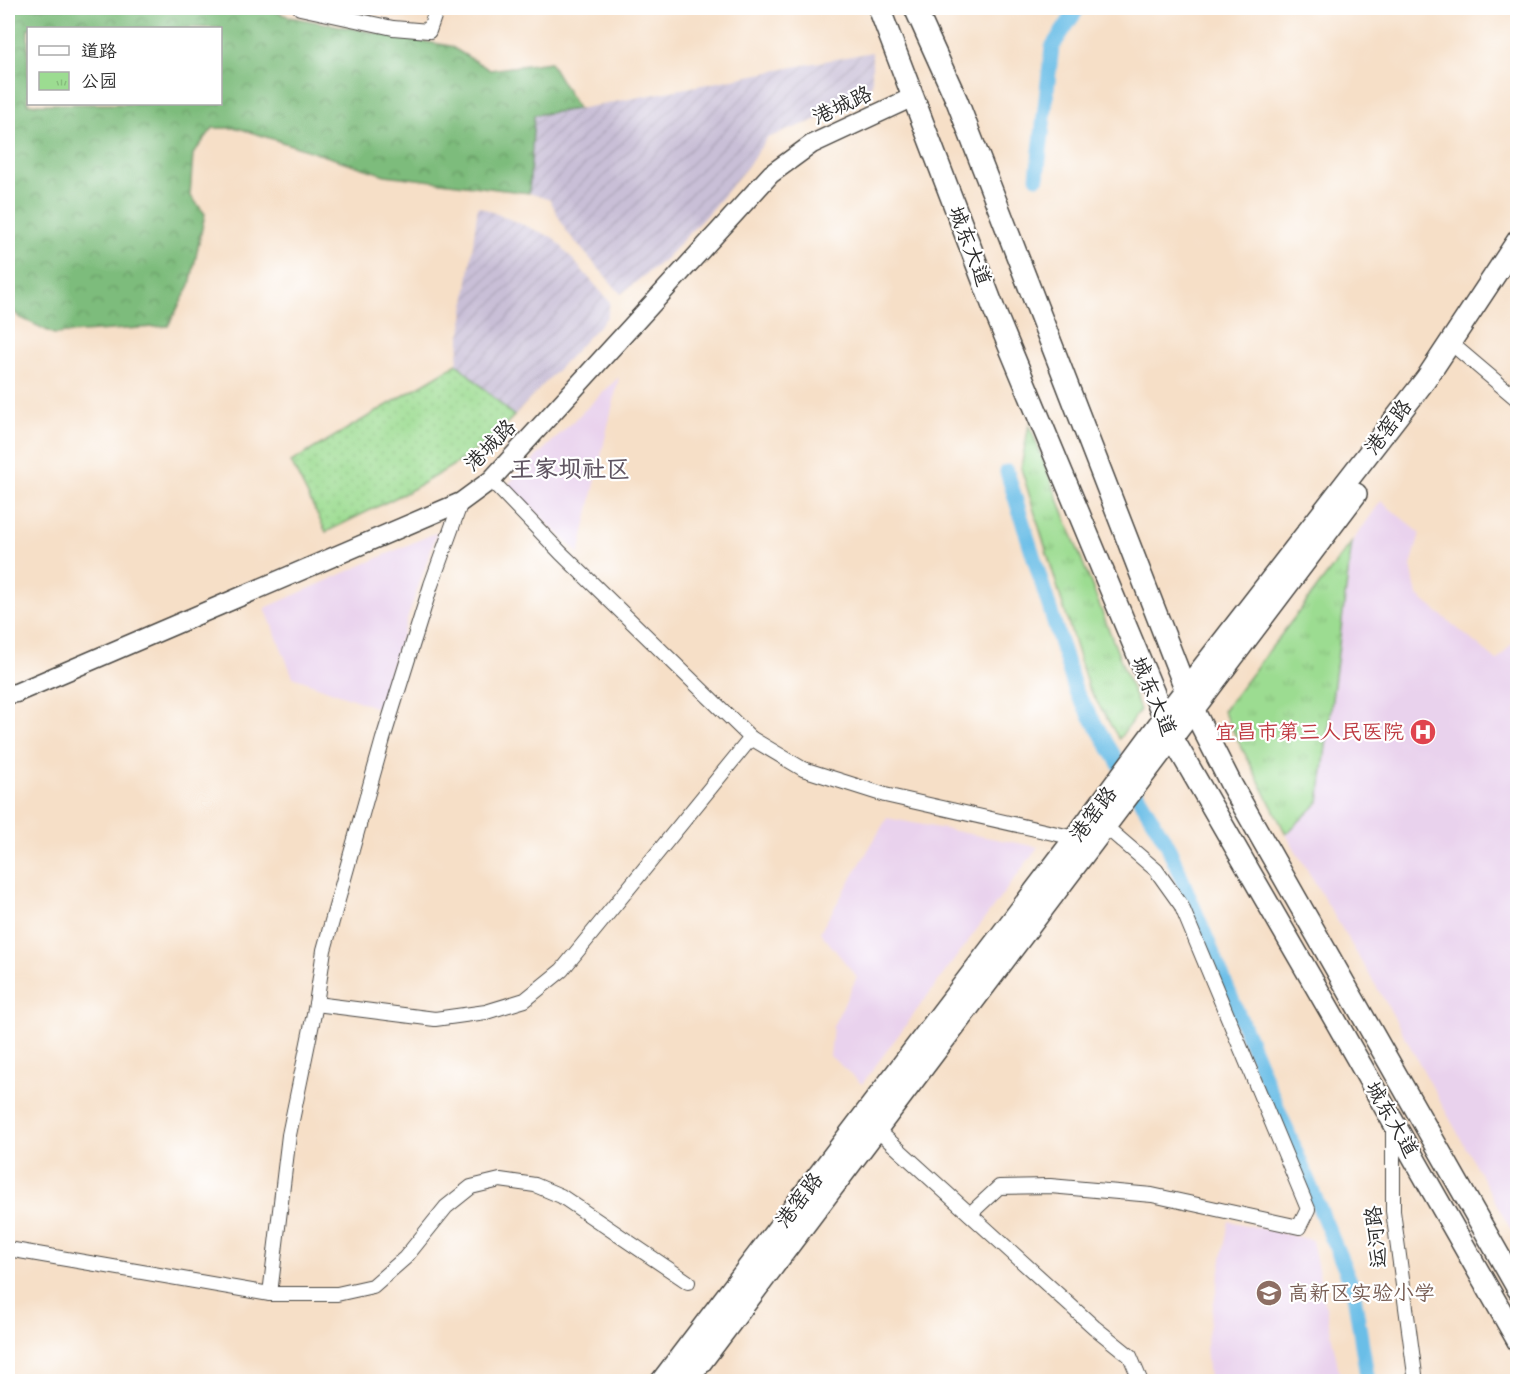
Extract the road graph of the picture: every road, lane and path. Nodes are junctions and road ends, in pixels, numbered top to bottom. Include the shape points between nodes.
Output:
1 (300, 8) edge
2 (436, 8) edge
3 (879, 8) edge
4 (915, 8) edge
5 (913, 97) junction
6 (1518, 240) edge
7 (1518, 262) edge
8 (1459, 350) junction
9 (1518, 400) edge
10 (491, 480) junction
11 (461, 502) junction
12 (1186, 692) junction
13 (8, 694) edge
14 (1194, 711) junction
15 (1163, 719) junction
16 (751, 738) junction
17 (1173, 739) junction
18 (1146, 757) junction
19 (1106, 817) junction
20 (1075, 838) junction
21 (316, 1004) junction
22 (1393, 1122) junction
23 (876, 1128) junction
24 (970, 1214) junction
25 (8, 1249) edge
26 (688, 1282) dead end
27 (1518, 1289) edge
28 (270, 1294) junction
29 (1518, 1341) edge
30 (661, 1382) edge
31 (686, 1382) edge
32 (1141, 1382) edge
33 (1416, 1382) edge

1 - 2 street via 393,28 429,31
3 - 5 main road, 城东大道
4 - 12 main road, 城东大道 via 957,101
5 - 10 street, 港城路 via 812,144 771,174
5 - 15 main road, 城东大道 via 998,317
6 - 12 main road, 港窑路 via 1426,379
7 - 8 main road, 港窑路
8 - 9 street
8 - 14 main road, 港窑路
10 - 11 street, 港城路
10 - 16 street
11 - 13 street, 港城路
11 - 21 street via 383,740 324,950
12 - 14 main road, 城东大道
12 - 15 main road, 港窑路
14 - 17 main road, 港窑路
14 - 27 main road, 城东大道 via 1232,786
15 - 17 main road, 城东大道
15 - 18 main road, 港窑路
16 - 20 street via 803,769 875,792
16 - 21 street via 562,970 525,1000 486,1012 435,1019
17 - 18 main road, 港窑路
17 - 22 main road, 城东大道
18 - 19 main road, 港窑路
19 - 20 main road, 港窑路
19 - 23 main road, 港窑路
19 - 24 street via 1156,870 1181,905 1308,1209 1299,1227 1152,1195 1050,1186 999,1187
20 - 30 main road, 港窑路
21 - 28 street via 289,1136
22 - 29 main road, 城东大道
22 - 33 street, 运河路 via 1393,1211
23 - 24 street
23 - 31 main road, 港窑路
24 - 32 street via 1130,1356
25 - 28 street
26 - 28 street via 561,1196 535,1185 500,1180 471,1187 446,1207 405,1258 373,1286 337,1294

